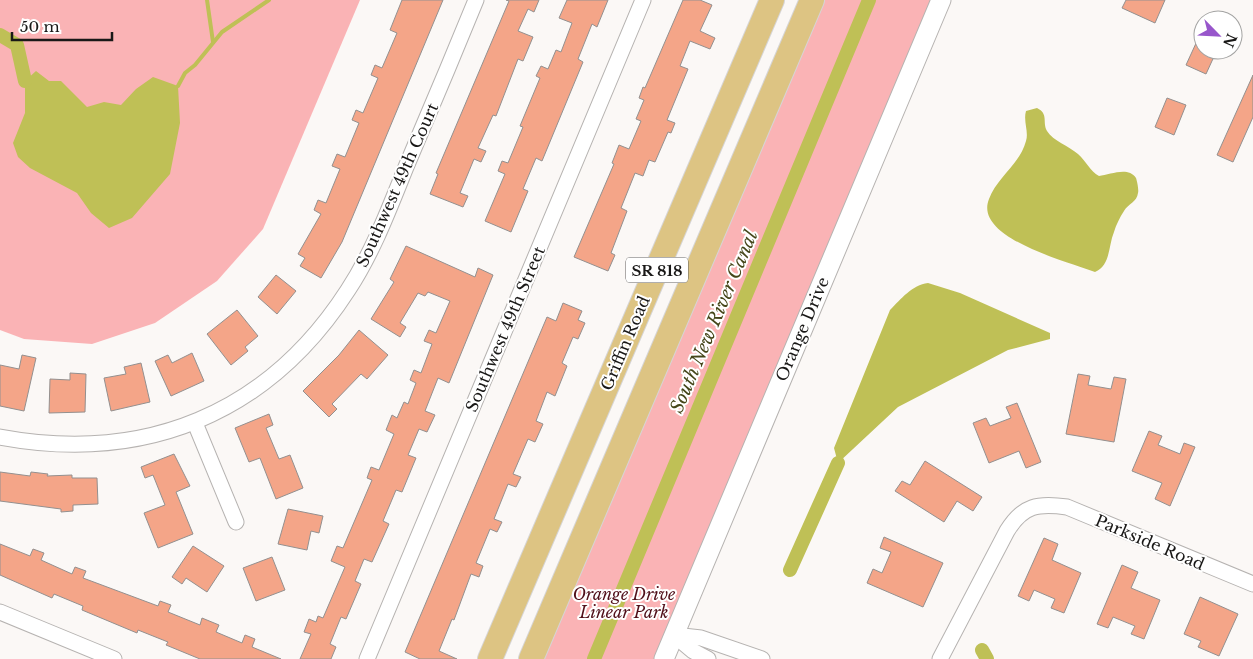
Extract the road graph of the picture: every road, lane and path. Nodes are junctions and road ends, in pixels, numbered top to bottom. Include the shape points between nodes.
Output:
1 (476, 0) edge
2 (644, 0) edge
3 (772, 0) edge
4 (812, 0) edge
5 (941, 0) edge
6 (195, 423) junction
7 (0, 437) edge
8 (236, 522) dead end
9 (1253, 584) edge
10 (0, 612) edge
11 (674, 635) junction
12 (114, 659) edge
13 (366, 659) edge
14 (490, 659) edge
15 (531, 659) edge
16 (664, 659) edge
17 (708, 659) edge
18 (762, 659) edge
19 (940, 659) edge

1 - 6 street, Southwest 49th Court via 378,235 349,289 316,334 289,362 259,387
2 - 13 street, Southwest 49th Street
3 - 14 main road, Griffin Road / SR 818
4 - 15 main road, SR 818
5 - 11 street, Orange Drive
6 - 7 street, Southwest 49th Court via 136,440 84,446 50,445
6 - 8 street
9 - 19 street, Parkside Road via 1067,507 1047,504 1016,517
10 - 12 street
11 - 16 street, Orange Drive
11 - 17 street via 692,651
11 - 18 street via 701,638

